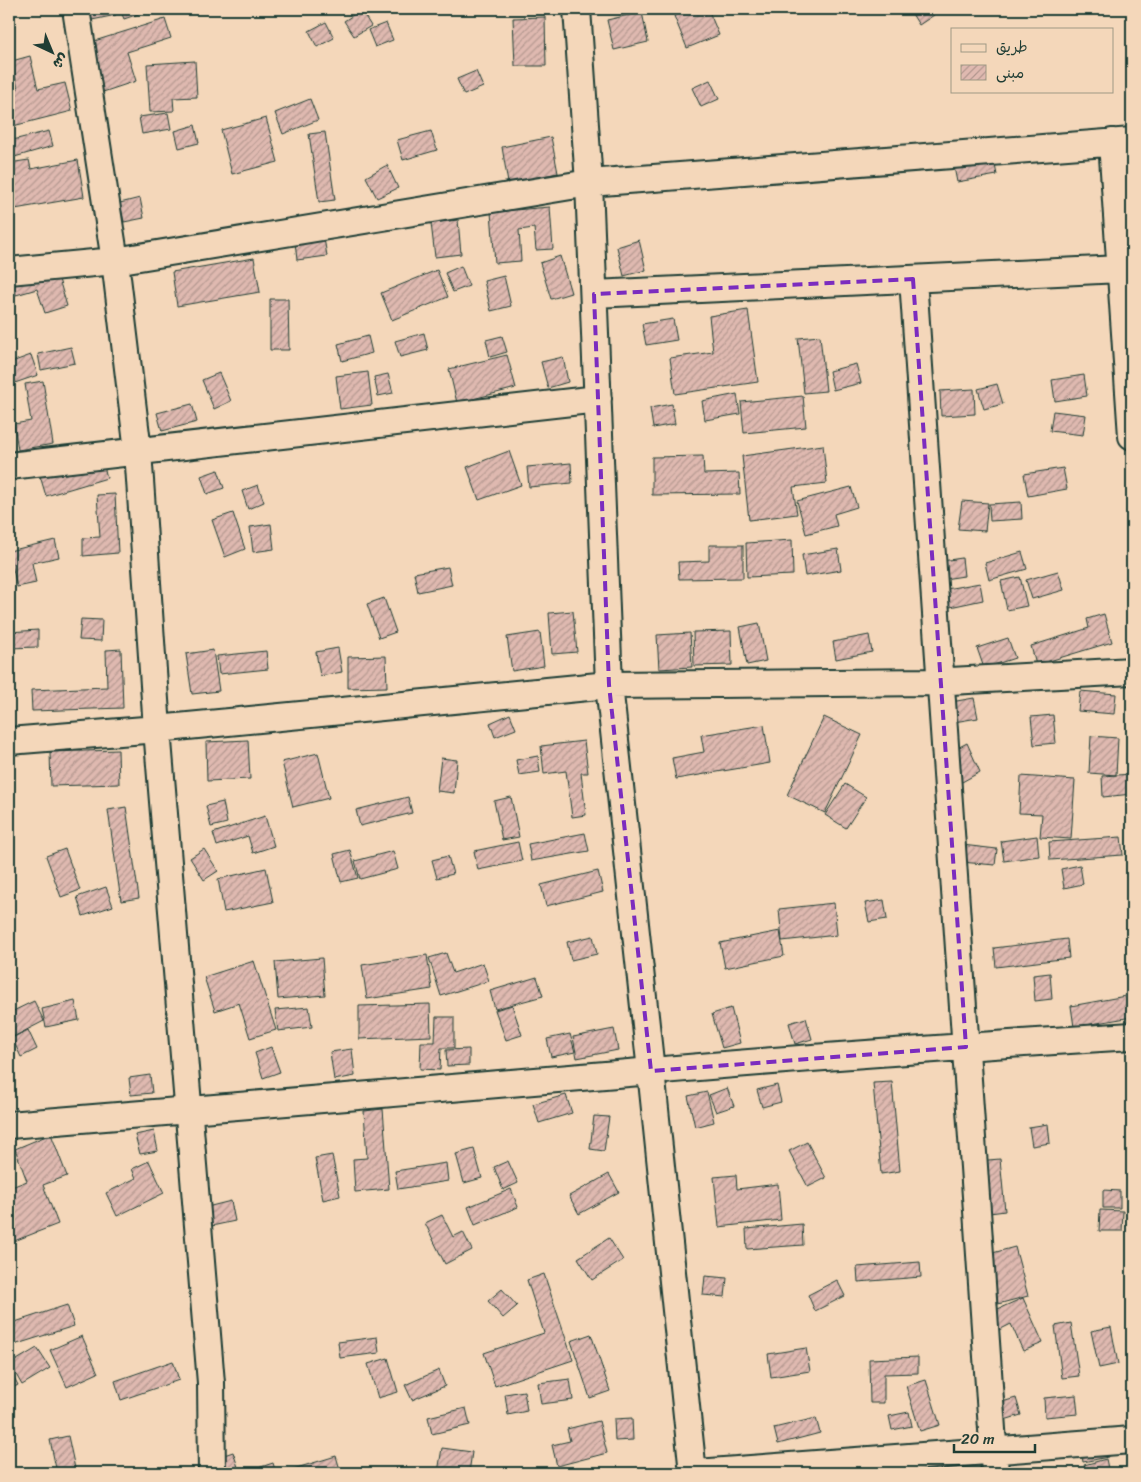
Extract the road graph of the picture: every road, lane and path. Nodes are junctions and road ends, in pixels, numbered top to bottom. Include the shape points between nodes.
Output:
1 (76, 9) edge
2 (577, 9) edge
3 (1122, 142) edge
4 (589, 183) junction
5 (115, 261) junction
6 (1121, 269) junction
7 (9, 271) edge
8 (913, 279) junction
9 (594, 294) junction
10 (598, 399) junction
11 (1132, 436) edge
12 (138, 451) junction
13 (9, 466) edge
14 (1132, 671) edge
15 (941, 681) junction
16 (609, 685) junction
17 (157, 729) junction
18 (9, 741) edge
19 (1132, 1036) edge
20 (966, 1046) junction
21 (651, 1071) junction
22 (188, 1112) junction
23 (9, 1125) edge
24 (1132, 1440) edge
25 (994, 1462) edge
26 (212, 1473) edge
27 (693, 1473) edge
28 (697, 1473) edge

1 - 5 street
2 - 4 street
3 - 4 street
3 - 6 street
4 - 5 street
4 - 9 street
5 - 7 street
5 - 12 street
6 - 8 street
6 - 11 street
8 - 9 street
8 - 15 street
9 - 10 street
10 - 12 street
10 - 16 street
12 - 13 street
12 - 17 street
14 - 15 street
15 - 16 street
15 - 20 street
16 - 17 street
16 - 21 street
17 - 18 street
17 - 22 street
19 - 20 street
20 - 21 street
20 - 25 street
21 - 22 street
21 - 27 street
22 - 23 street
22 - 26 street via 210,1383
24 - 25 street
25 - 28 street

